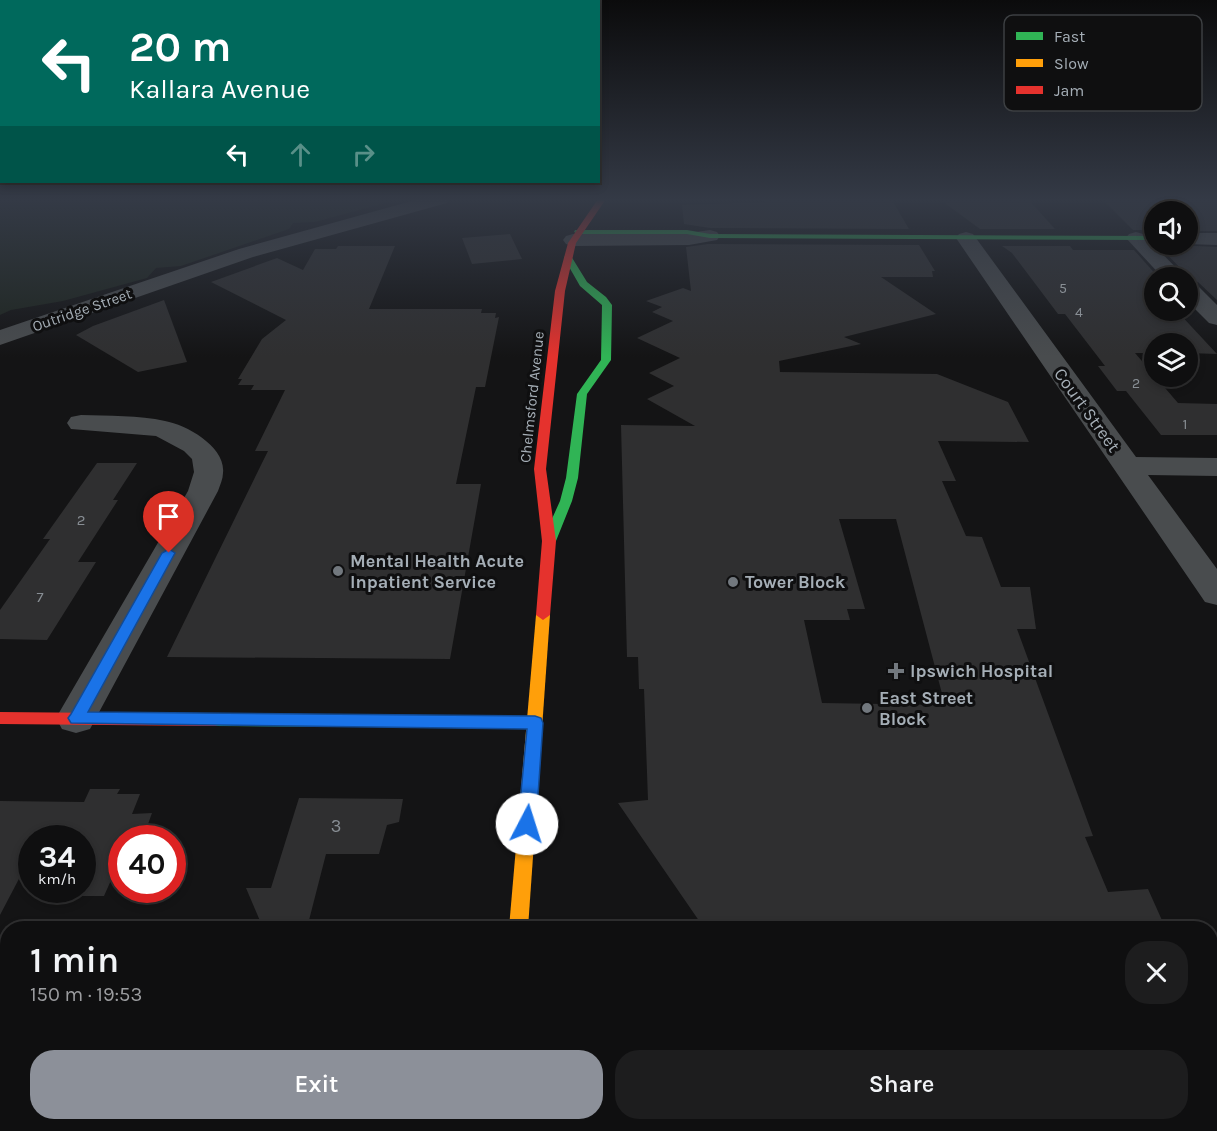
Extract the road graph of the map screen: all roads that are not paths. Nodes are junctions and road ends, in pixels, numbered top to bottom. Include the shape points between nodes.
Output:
1 (250, 252) edge
2 (570, 252) edge
3 (575, 252) edge
4 (976, 252) edge
5 (1158, 255) edge
6 (1167, 267) edge
7 (1198, 299) edge
8 (606, 302) junction
9 (558, 312) junction
10 (1217, 318) edge
11 (0, 338) edge
12 (599, 371) junction
13 (562, 377) junction
14 (580, 418) junction
15 (565, 420) dead end
16 (81, 423) dead end
17 (1128, 466) junction
18 (1217, 467) edge
19 (555, 479) dead end
20 (548, 535) junction
21 (1213, 588) edge
22 (0, 718) edge
23 (76, 718) junction
24 (535, 723) junction
25 (519, 921) edge

1 - 11 street, Outridge Street
2 - 9 street, Chelmsford Avenue via 562,274
3 - 8 street via 583,284
4 - 17 street, Court Street
5 - 6 street
7 - 10 street
8 - 9 street via 592,298 576,300
8 - 12 street, Chelmsford Avenue via 607,358
9 - 13 street, Chelmsford Avenue
12 - 13 street
12 - 14 street, Chelmsford Avenue via 584,387
13 - 20 street, Chelmsford Avenue via 540,469
14 - 15 street
14 - 20 street, Chelmsford Avenue via 570,488
16 - 23 street via 162,428 206,456 209,472 203,491
17 - 18 street
17 - 21 street, Court Street
19 - 20 street
20 - 24 street, Chelmsford Avenue
22 - 23 street
23 - 24 street
24 - 25 street, Chelmsford Avenue

